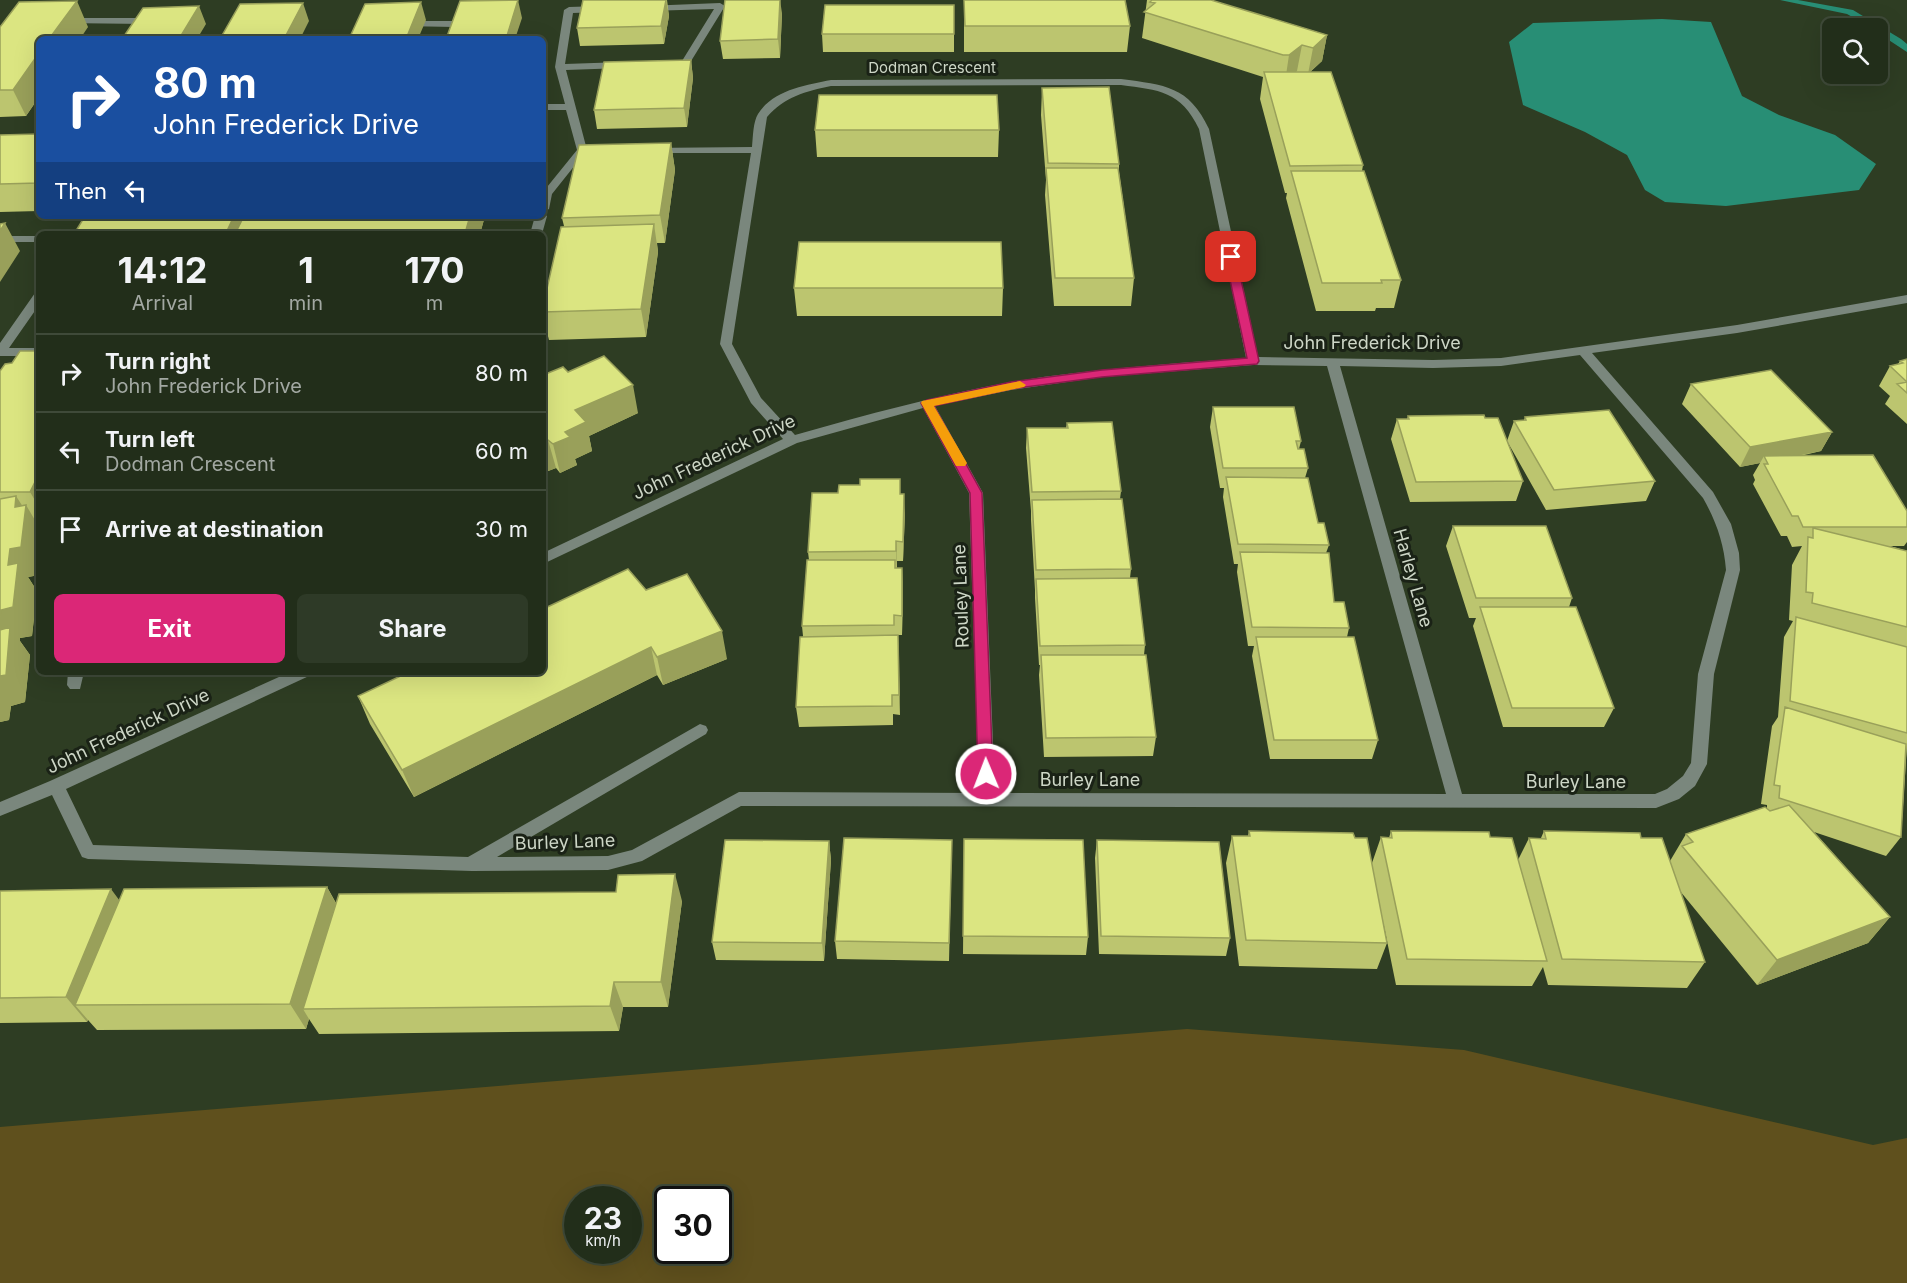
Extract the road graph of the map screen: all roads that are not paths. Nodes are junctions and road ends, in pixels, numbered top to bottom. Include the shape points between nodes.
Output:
1 (639, 8) edge
2 (616, 9) edge
3 (58, 21) edge
4 (392, 24) edge
5 (139, 30) edge
6 (454, 36) edge
7 (662, 64) edge
8 (640, 65) edge
9 (560, 67) junction
10 (546, 107) edge
11 (572, 107) junction
12 (640, 150) edge
13 (756, 150) junction
14 (546, 193) edge
15 (0, 239) edge
16 (36, 239) edge
17 (1907, 299) edge
18 (36, 300) edge
19 (0, 352) edge
20 (36, 352) edge
21 (1584, 352) junction
22 (1253, 361) junction
23 (1333, 364) junction
24 (927, 403) junction
25 (792, 440) junction
26 (546, 558) edge
27 (297, 675) edge
28 (700, 730) dead end
29 (56, 786) junction
30 (987, 799) junction
31 (1456, 802) junction
32 (0, 808) edge
33 (472, 864) junction

1 - 7 street via 720,6 685,63
2 - 9 street via 569,10
3 - 5 street via 146,21
4 - 6 street via 460,24
8 - 9 street
9 - 11 street
10 - 11 street
11 - 14 street via 587,150
12 - 13 street
13 - 22 street, Dodman Crescent via 762,116 772,103 796,91 831,83 1121,82 1168,91 1196,110 1204,129
13 - 25 street, Dodman Crescent via 726,344 756,400
15 - 16 street
17 - 21 street, John Frederick Drive
18 - 19 street
19 - 20 street
21 - 23 street, John Frederick Drive via 1501,362
21 - 31 street, Burley Lane via 1694,477 1717,510 1728,537 1733,570 1706,674 1699,764 1689,781 1656,801
22 - 23 street, John Frederick Drive
22 - 24 street, John Frederick Drive via 1102,373
23 - 31 street, Harley Lane
24 - 25 street, John Frederick Drive
24 - 30 street, Rouley Lane via 976,493
25 - 26 street, John Frederick Drive
27 - 29 street, John Frederick Drive
28 - 33 street
29 - 32 street, John Frederick Drive
29 - 33 street, Burley Lane via 88,852
30 - 31 street, Burley Lane
30 - 33 street, Burley Lane via 739,799 636,855 608,863

